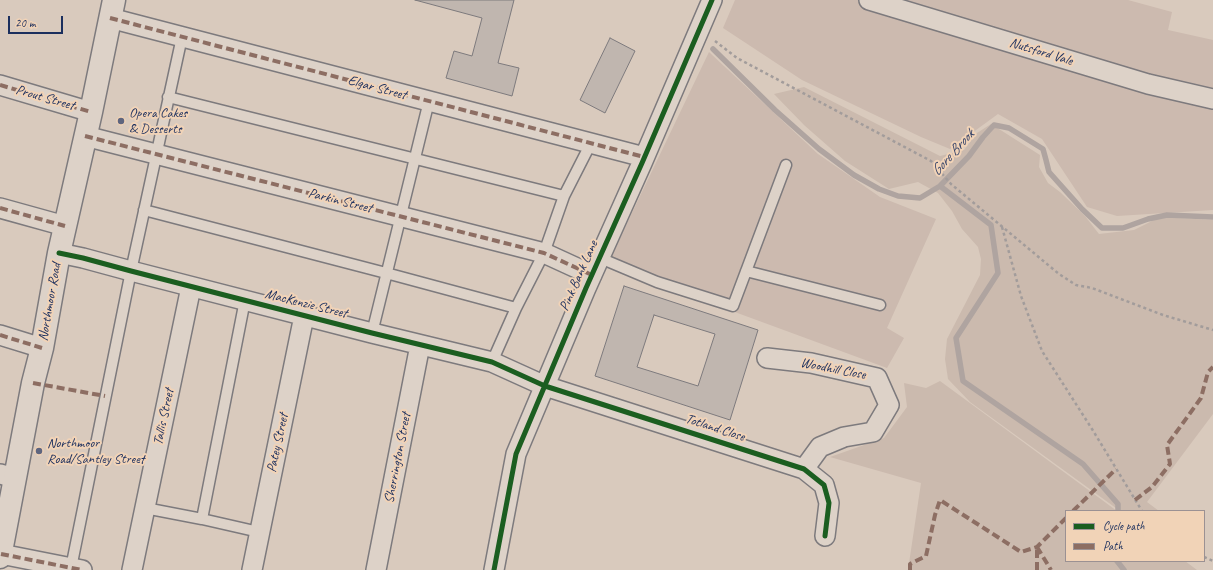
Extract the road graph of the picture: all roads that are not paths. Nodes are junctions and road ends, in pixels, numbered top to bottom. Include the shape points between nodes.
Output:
1 (712, 0) edge
2 (869, 0) edge
3 (112, 9) edge
4 (182, 37) junction
5 (0, 85) edge
6 (168, 97) junction
7 (1213, 99) edge
8 (429, 101) junction
9 (90, 112) junction
10 (85, 136) junction
11 (591, 143) junction
12 (156, 154) junction
13 (644, 157) junction
14 (416, 158) junction
15 (786, 166) dead end
16 (564, 196) junction
17 (0, 208) edge
18 (144, 210) junction
19 (400, 216) junction
20 (65, 226) junction
21 (59, 253) junction
22 (544, 253) junction
23 (600, 258) junction
24 (131, 271) junction
25 (746, 271) junction
26 (386, 273) junction
27 (592, 275) junction
28 (190, 287) junction
29 (245, 300) junction
30 (880, 305) dead end
31 (516, 308) junction
32 (304, 316) junction
33 (372, 333) junction
34 (0, 336) edge
35 (420, 345) junction
36 (42, 348) junction
37 (766, 358) dead end
38 (492, 362) junction
39 (545, 386) junction
40 (804, 469) junction
41 (8, 476) edge
42 (145, 508) junction
43 (202, 519) junction
44 (260, 532) junction
45 (825, 536) dead end
46 (0, 555) edge
47 (76, 569) edge
48 (132, 570) edge
49 (252, 570) edge
50 (376, 570) edge
51 (494, 570) edge

1 - 13 street, Pink Bank Lane
2 - 7 street, Nutsford Vale via 1148,84
3 - 4 street, Elgar Street
3 - 9 street, Northmoor Road
4 - 6 lane
4 - 8 street, Elgar Street
5 - 9 street, Prout Street
6 - 12 lane
6 - 14 lane
8 - 11 street, Elgar Street
8 - 14 lane
9 - 10 street, Northmoor Road
10 - 12 street, Parkin Street
10 - 20 street, Northmoor Road
11 - 13 street, Elgar Street
11 - 16 lane
12 - 18 lane
12 - 19 street, Parkin Street
13 - 23 street, Pink Bank Lane
14 - 16 lane
14 - 19 lane
15 - 25 lane
16 - 22 lane
17 - 20 street
18 - 24 lane
18 - 26 lane
19 - 22 street, Parkin Street
19 - 26 lane
20 - 21 street, Northmoor Road
21 - 24 street, MacKenzie Street
21 - 36 street, Northmoor Road
22 - 27 street, Parkin Street
22 - 31 lane
23 - 25 lane via 657,282 733,306
23 - 27 street, Pink Bank Lane
24 - 28 street, MacKenzie Street
24 - 47 lane
25 - 30 lane
26 - 31 lane
26 - 33 lane
27 - 39 street, Pink Bank Lane
28 - 29 street, MacKenzie Street
28 - 42 street, Tallis Street
29 - 32 street, MacKenzie Street
29 - 43 lane
31 - 38 lane
32 - 33 street, MacKenzie Street
32 - 44 street, Patey Street
33 - 35 street, MacKenzie Street
34 - 36 street
35 - 38 street, MacKenzie Street
35 - 50 street, Sherrington Street
36 - 41 street, Northmoor Road
37 - 40 street, Woodhill Close via 812,363 877,378 889,405 873,432 844,437 820,447
38 - 39 street, MacKenzie Street
39 - 40 street, Totland Close
39 - 51 street, Pink Bank Lane via 516,454
40 - 45 street, Totland Close via 824,485 829,502
41 - 46 street, Northmoor Road
42 - 43 lane
42 - 48 street, Tallis Street
43 - 44 lane
44 - 49 street, Patey Street
46 - 47 street

